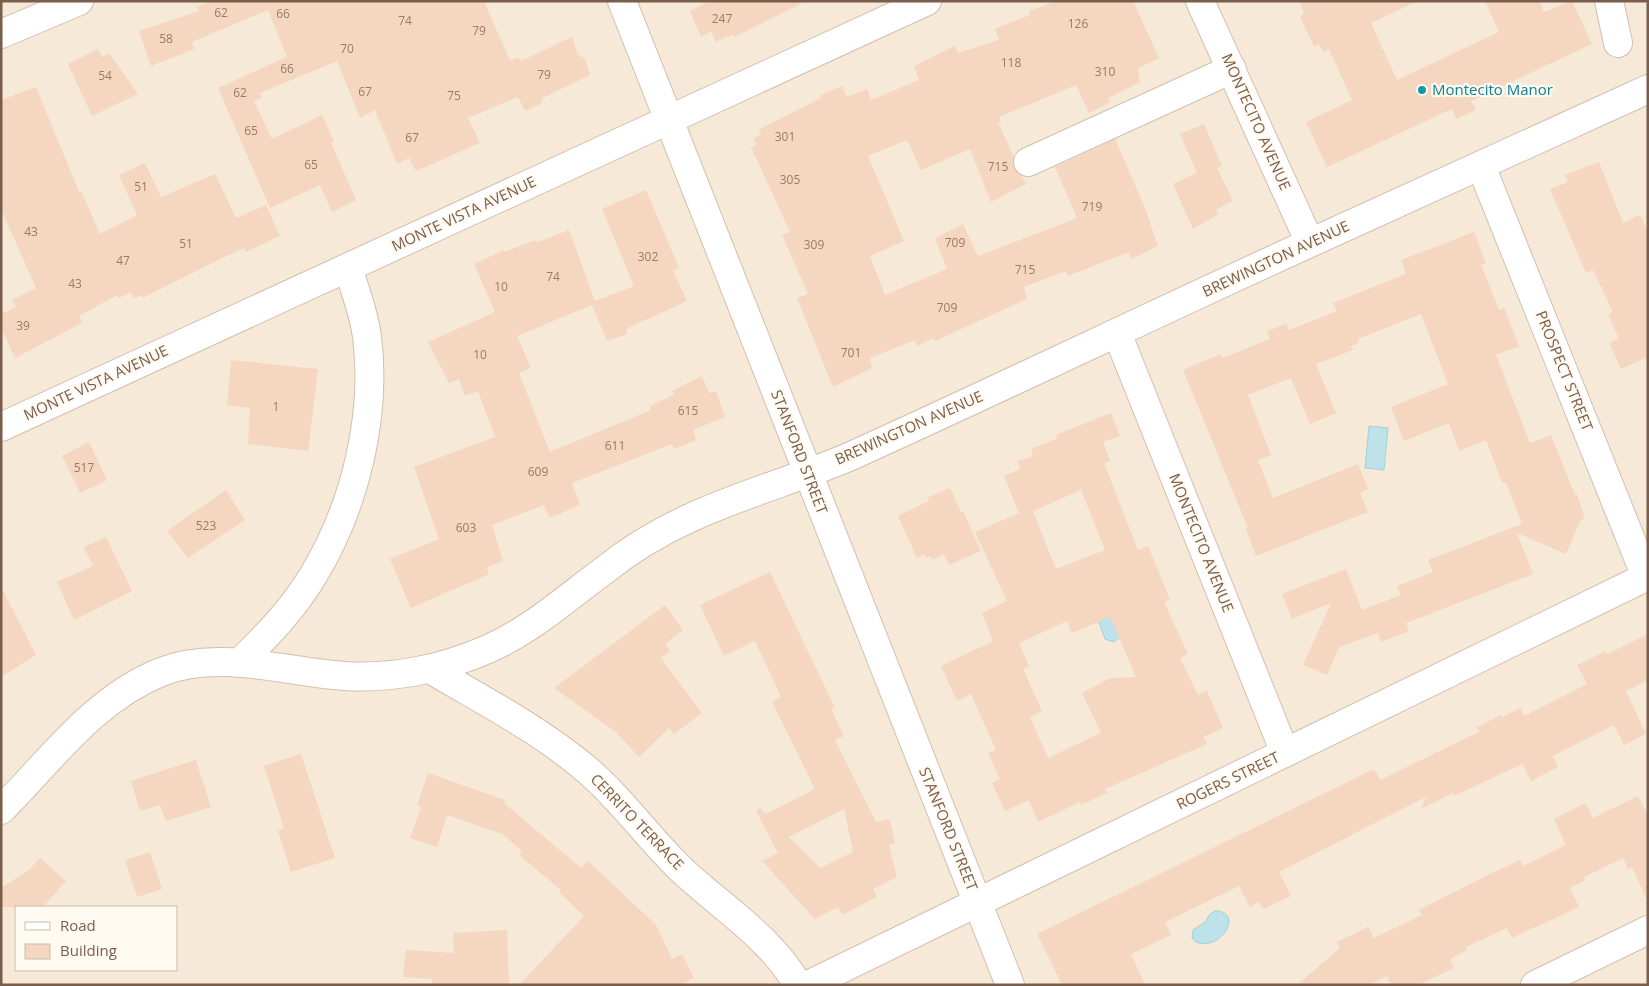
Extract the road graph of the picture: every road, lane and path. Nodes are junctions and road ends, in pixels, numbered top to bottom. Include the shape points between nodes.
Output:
1 (79, 1) edge
2 (622, 1) edge
3 (928, 1) edge
4 (1200, 1) edge
5 (1609, 1) edge
6 (1, 34) edge
7 (1618, 43) dead end
8 (1232, 68) junction
9 (1648, 90) edge
10 (669, 120) junction
11 (1028, 162) dead end
12 (1482, 166) junction
13 (1310, 243) junction
14 (348, 268) junction
15 (1117, 333) junction
16 (1, 427) edge
17 (808, 473) junction
18 (1647, 577) edge
19 (239, 663) junction
20 (430, 669) junction
21 (1285, 753) junction
22 (1, 810) edge
23 (977, 902) junction
24 (1648, 930) edge
25 (798, 985) edge
26 (808, 985) edge
27 (1010, 985) edge
28 (1535, 985) edge

1 - 6 street
2 - 10 street, STANFORD STREET
3 - 10 street, MONTE VISTA AVENUE
4 - 8 street, MONTECITO AVENUE
5 - 7 street
8 - 11 street
8 - 13 street, MONTECITO AVENUE
9 - 12 street, BREWINGTON AVENUE
10 - 14 street, MONTE VISTA AVENUE
10 - 17 street, STANFORD STREET
12 - 13 street, BREWINGTON AVENUE
12 - 18 street, PROSPECT STREET
13 - 15 street, BREWINGTON AVENUE
14 - 16 street, MONTE VISTA AVENUE
14 - 19 street via 365,325 369,369 366,418 357,469 338,524 314,574 275,626
15 - 17 street, BREWINGTON AVENUE
15 - 21 street, MONTECITO AVENUE
17 - 20 street, BREWINGTON AVENUE via 665,530 622,557 530,627 480,653
17 - 23 street, STANFORD STREET
18 - 21 street, ROGERS STREET
19 - 20 street, BREWINGTON AVENUE via 344,676
19 - 22 street, BREWINGTON AVENUE via 180,667 162,672 123,694 76,730
20 - 25 street, CERRITO TERRACE via 502,711 585,768 685,873 768,945
21 - 23 street, ROGERS STREET
23 - 26 street, ROGERS STREET
23 - 27 street, STANFORD STREET
24 - 28 street

